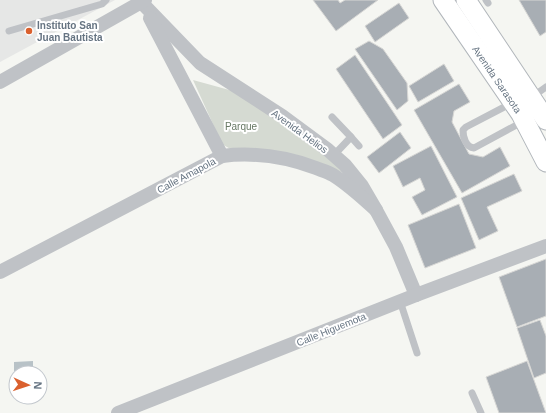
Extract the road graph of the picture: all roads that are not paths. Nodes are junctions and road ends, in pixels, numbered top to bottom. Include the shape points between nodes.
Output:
1 (106, 0) edge
2 (443, 0) edge
3 (466, 0) edge
4 (142, 1) edge
5 (9, 31) dead end
6 (0, 82) edge
7 (539, 92) edge
8 (513, 103) junction
9 (332, 117) dead end
10 (546, 120) edge
11 (524, 121) junction
12 (351, 137) junction
13 (359, 146) dead end
14 (334, 155) junction
15 (222, 156) junction
16 (546, 162) edge
17 (376, 210) junction
18 (546, 246) edge
19 (0, 272) edge
20 (416, 295) junction
21 (400, 302) junction
22 (417, 353) dead end
23 (472, 393) dead end
24 (125, 412) edge
25 (481, 413) edge

1 - 5 lane via 102,4
2 - 8 main road, Avenida Sarasota
3 - 7 main road, Avenida Sarasota
4 - 6 street
4 - 14 street, Avenida Helios via 200,63 282,116
4 - 15 street
7 - 10 main road, Avenida Sarasota
8 - 11 main road, Avenida Sarasota
8 - 11 lane via 466,126 462,130 467,144 474,148
9 - 12 lane
11 - 16 main road, Avenida Sarasota
12 - 13 lane
12 - 14 lane
14 - 17 street, Avenida Helios via 362,186
15 - 17 street, Calle Amapola via 273,156 305,164 332,174
15 - 19 street, Calle Amapola
17 - 20 street, Avenida Helios via 396,247
18 - 20 street, Calle Higuemota
20 - 21 street, Calle Higuemota
21 - 22 lane
21 - 24 street, Calle Higuemota
23 - 25 lane

